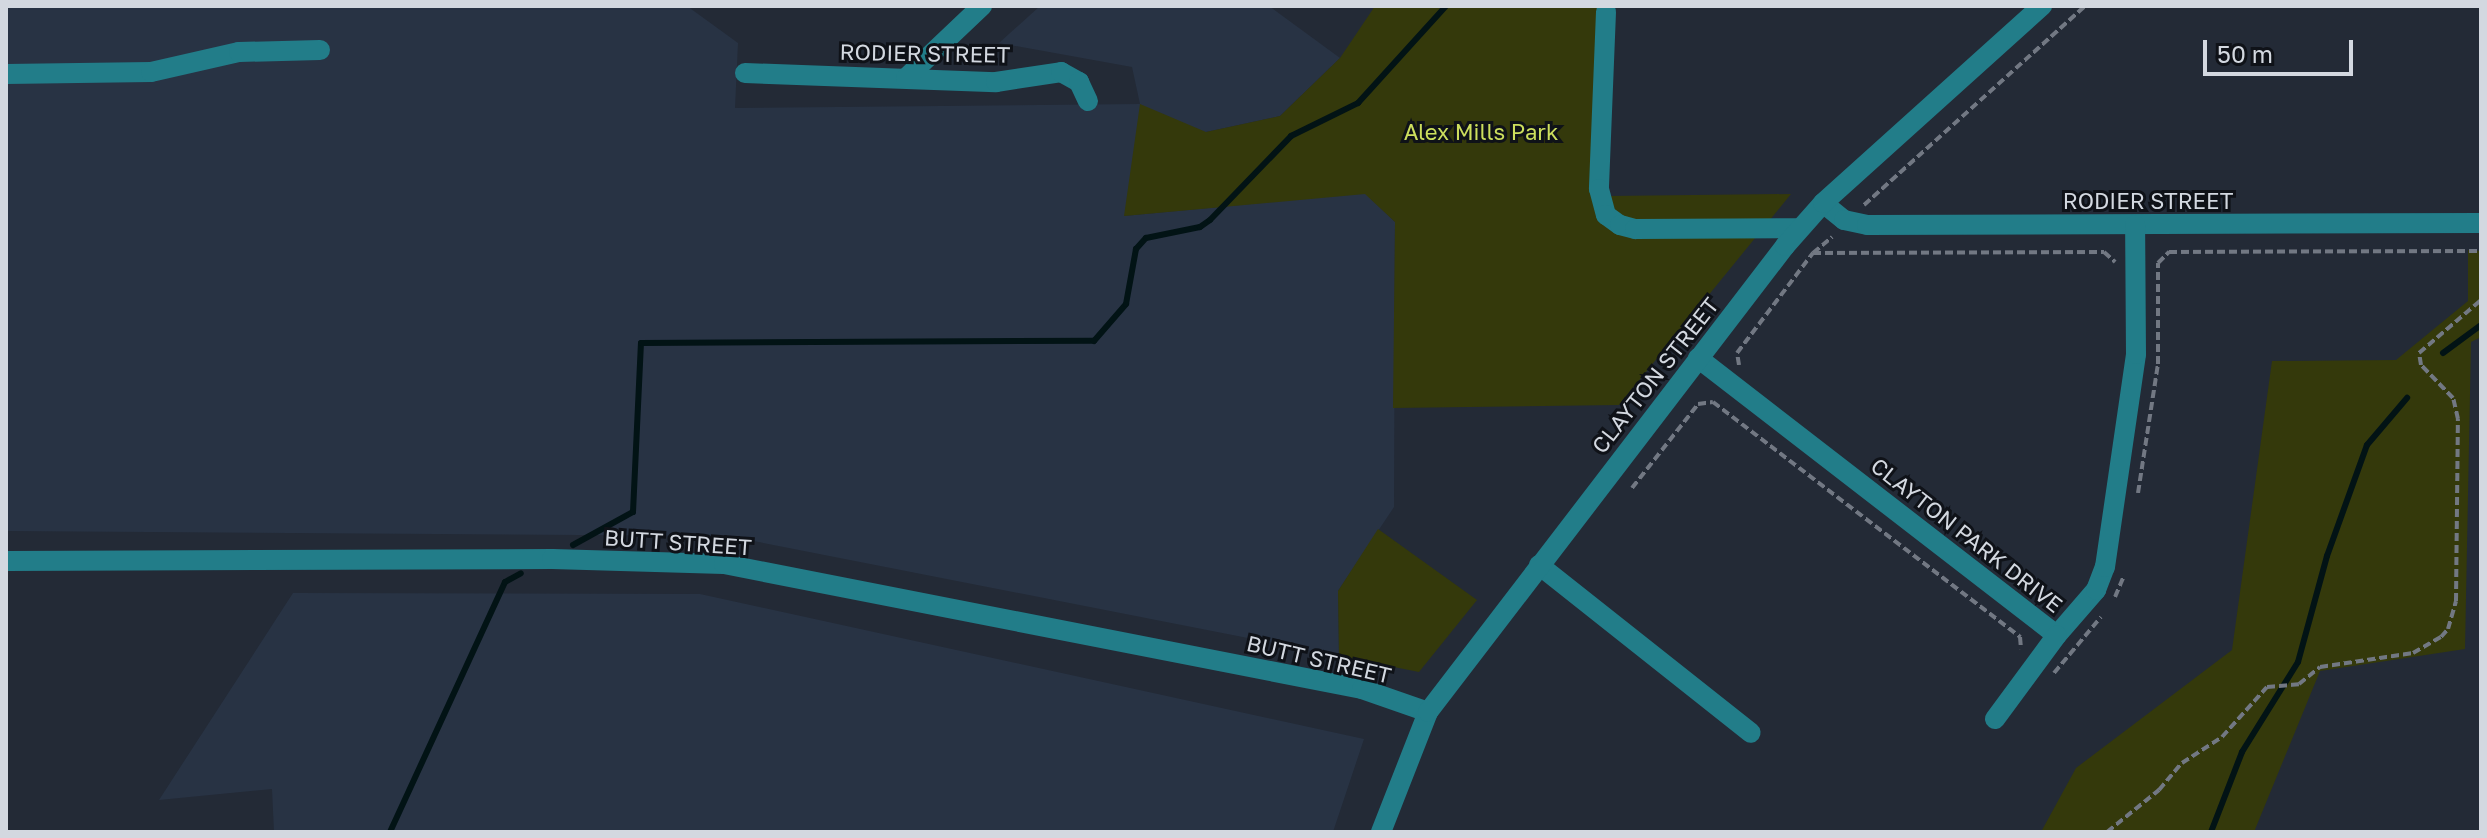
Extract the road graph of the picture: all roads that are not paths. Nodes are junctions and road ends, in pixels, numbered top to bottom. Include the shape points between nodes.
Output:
1 (982, 6) edge
2 (2042, 6) edge
3 (1606, 12) dead end
4 (320, 50) dead end
5 (745, 73) dead end
6 (6, 74) edge
7 (906, 78) junction
8 (1088, 101) dead end
9 (1823, 203) junction
10 (2481, 223) edge
11 (2135, 225) junction
12 (1800, 228) junction
13 (1698, 358) junction
14 (6, 561) edge
15 (1539, 565) junction
16 (2057, 635) junction
17 (1428, 712) junction
18 (1995, 719) dead end
19 (1751, 733) dead end
20 (1381, 832) edge

1 - 7 street
2 - 9 street, CLAYTON STREET
3 - 12 street via 1599,196 1612,221 1635,229
4 - 6 street via 239,52 151,72
5 - 7 street, RODIER STREET
7 - 8 street, RODIER STREET via 1002,82 1061,72 1079,82
9 - 11 street, RODIER STREET via 1847,222 1881,225
9 - 12 street, CLAYTON STREET
10 - 11 street, RODIER STREET
11 - 16 street, CLAYTON PARK DRIVE via 2136,354 2105,567 2096,590
12 - 13 street, CLAYTON STREET
13 - 15 street, CLAYTON STREET
13 - 16 street, CLAYTON PARK DRIVE
14 - 17 street, BUTT STREET via 552,559 724,564 1362,689
15 - 17 street, CLAYTON STREET
15 - 19 street
16 - 18 street
17 - 20 street, CLAYTON STREET

